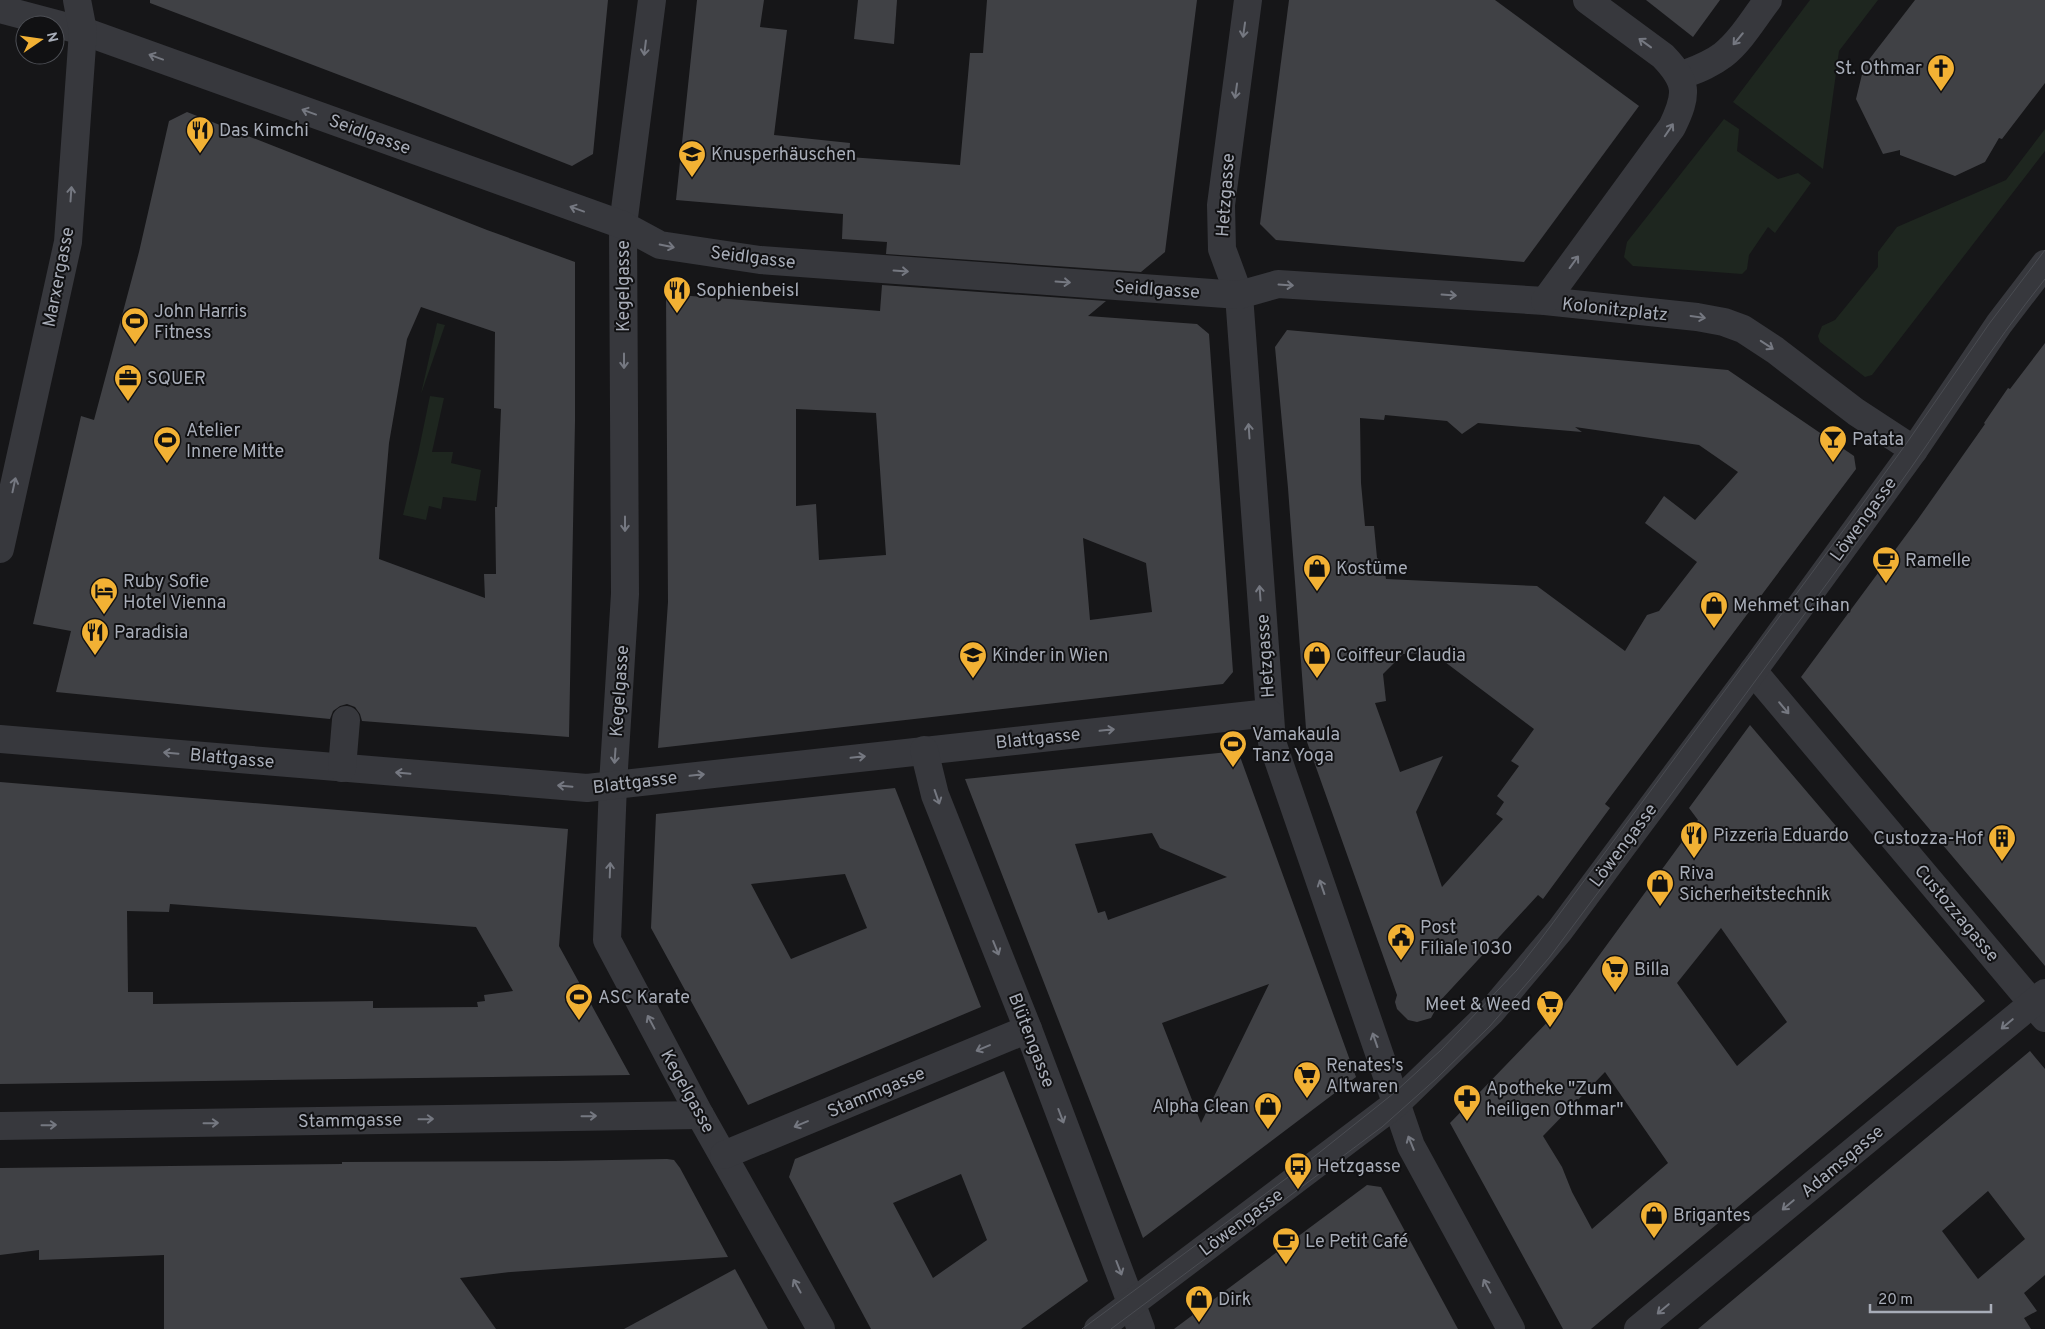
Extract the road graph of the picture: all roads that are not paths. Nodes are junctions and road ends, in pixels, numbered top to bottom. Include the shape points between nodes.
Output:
1 (77, 0) edge
2 (652, 0) edge
3 (1248, 0) edge
4 (1587, 0) edge
5 (1768, 0) edge
6 (0, 9) edge
7 (83, 31) junction
8 (1680, 76) junction
9 (623, 225) junction
10 (2045, 264) edge
11 (1239, 295) junction
12 (1545, 301) junction
13 (1914, 450) junction
14 (0, 549) edge
15 (1753, 671) junction
16 (1269, 713) junction
17 (346, 720) dead end
18 (0, 738) edge
19 (924, 750) junction
20 (342, 768) junction
21 (613, 784) junction
22 (2041, 1005) edge
23 (1028, 1029) junction
24 (1397, 1103) junction
25 (700, 1115) junction
26 (0, 1126) edge
27 (724, 1156) junction
28 (1132, 1303) junction
29 (821, 1329) edge
30 (1098, 1329) edge
31 (1141, 1329) edge
32 (1510, 1329) edge
33 (1638, 1329) edge

1 - 7 street, Marxergasse
2 -> 9 street, Kegelgasse
3 -> 11 street, Hetzgasse via 1221,205 1222,249
8 -> 4 street via 1663,56
5 -> 8 street via 1724,55
6 - 7 street, Seidlgasse
9 -> 7 street, Seidlgasse
14 -> 7 street, Marxergasse via 68,242
12 -> 8 street, Kolonitzplatz via 1672,126 1683,100
9 -> 11 street, Seidlgasse via 660,245 760,260
9 -> 21 street, Kegelgasse via 625,594
10 - 13 street, Löwengasse via 1999,324
11 -> 12 street, Seidlgasse via 1278,284
16 -> 11 street, Hetzgasse
12 -> 13 street, Kolonitzplatz via 1697,317 1737,327 1775,350 1856,412
13 - 15 street, Löwengasse
15 -> 22 street, Custozzagasse
15 - 24 street, Löwengasse via 1548,944 1491,1012
19 -> 16 street, Blattgasse
24 -> 16 street, Hetzgasse via 1272,742
17 - 20 street
20 -> 18 street, Blattgasse
21 -> 19 street, Blattgasse
19 -> 23 street, Blütengasse via 935,794
21 -> 20 street, Blattgasse via 587,788
25 -> 21 street, Kegelgasse via 607,940
22 -> 33 street, Adamsgasse
23 -> 27 street, Stammgasse
23 -> 28 street, Blütengasse
24 - 28 street, Löwengasse
32 -> 24 street, Hetzgasse via 1411,1146
26 -> 25 street, Stammgasse
25 - 27 street, Kegelgasse
29 -> 27 street, Kegelgasse
28 - 30 street, Löwengasse
28 - 31 street, Blütengasse

